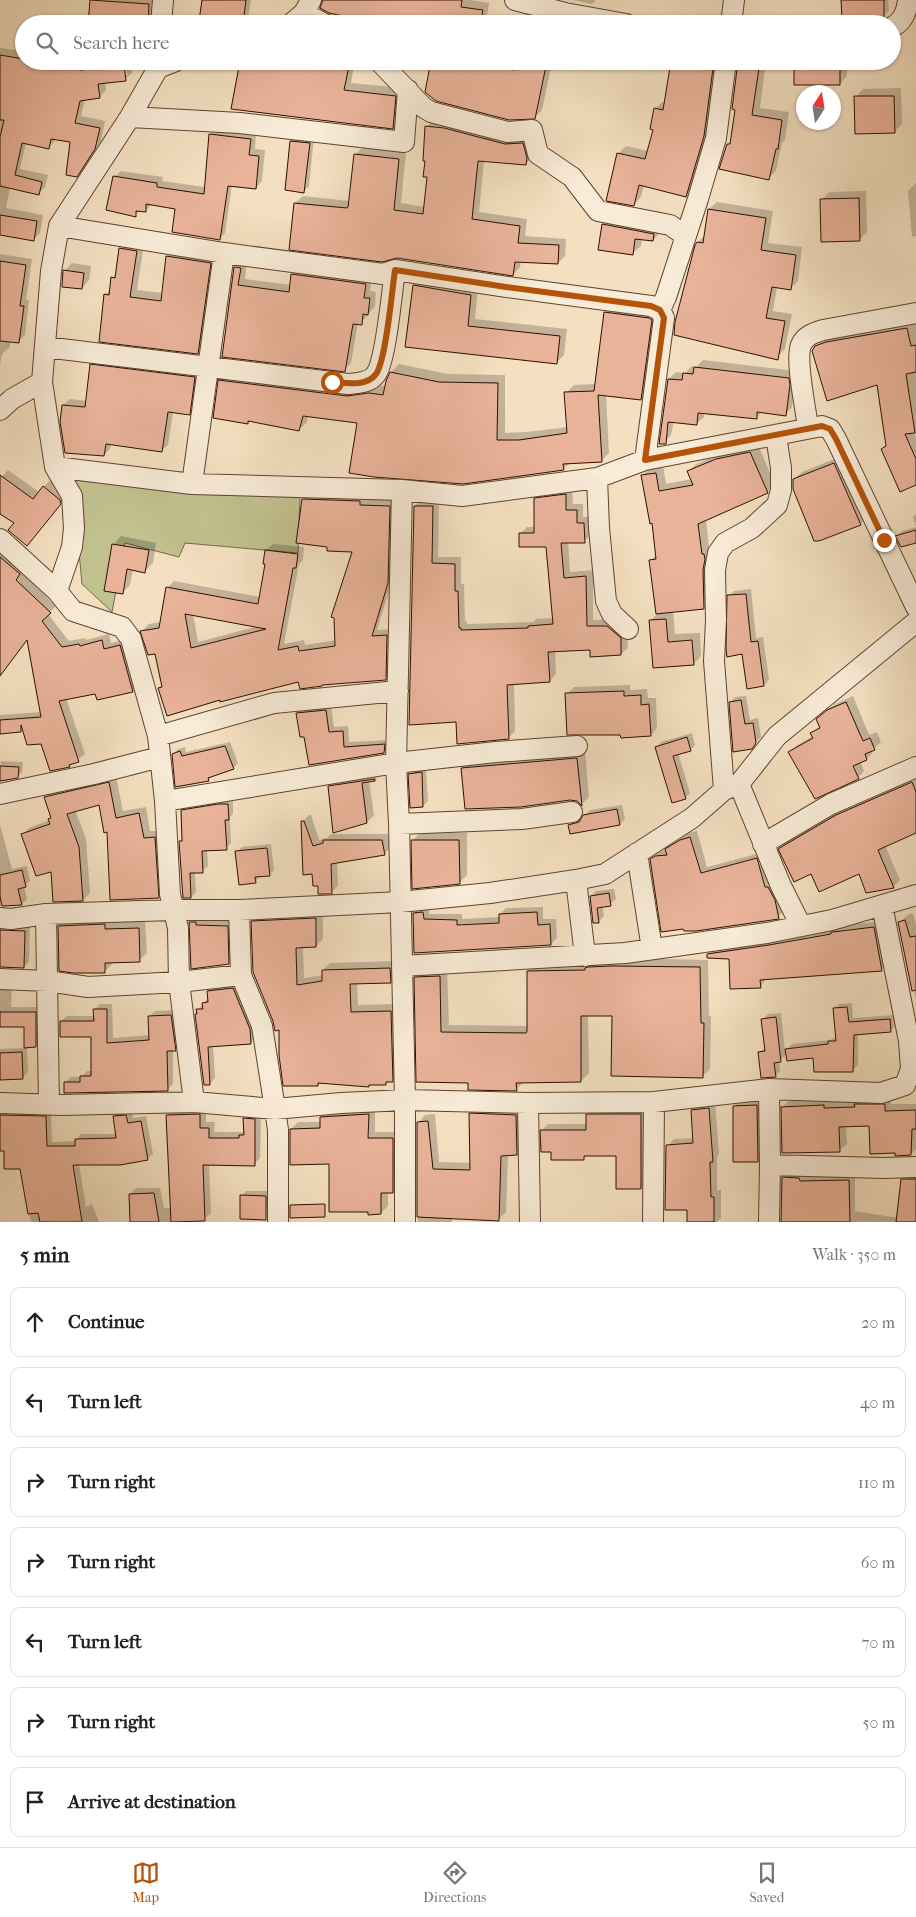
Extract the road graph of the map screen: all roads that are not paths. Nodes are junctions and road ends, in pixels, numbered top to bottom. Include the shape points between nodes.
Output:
1 (163, 0) edge
2 (515, 0) edge
3 (734, 0) edge
4 (908, 0) edge
5 (162, 15) edge
6 (575, 15) edge
7 (732, 15) edge
8 (901, 19) edge
9 (160, 70) edge
10 (388, 70) edge
11 (725, 70) edge
12 (408, 90) junction
13 (130, 116) junction
14 (59, 226) junction
15 (686, 236) junction
16 (224, 253) junction
17 (395, 270) junction
18 (660, 310) junction
19 (916, 313) edge
20 (44, 347) junction
21 (208, 366) junction
22 (42, 382) junction
23 (0, 410) edge
24 (808, 428) junction
25 (776, 436) junction
26 (645, 460) junction
27 (55, 468) junction
28 (597, 478) junction
29 (192, 484) junction
30 (402, 490) junction
31 (0, 539) edge
32 (57, 591) junction
33 (916, 607) edge
34 (916, 622) edge
35 (628, 629) dead end
36 (398, 691) junction
37 (158, 736) junction
38 (577, 746) dead end
39 (160, 757) junction
40 (396, 763) junction
41 (916, 767) edge
42 (732, 787) junction
43 (0, 794) edge
44 (165, 801) junction
45 (572, 812) dead end
46 (399, 824) junction
47 (763, 844) junction
48 (637, 853) junction
49 (576, 880) junction
50 (916, 895) edge
51 (400, 902) junction
52 (882, 905) junction
53 (173, 910) junction
54 (239, 910) junction
55 (46, 914) junction
56 (0, 918) edge
57 (801, 926) junction
58 (652, 950) junction
59 (586, 956) junction
60 (402, 966) junction
61 (241, 975) junction
62 (0, 979) edge
63 (48, 981) junction
64 (180, 982) junction
65 (769, 1089) junction
66 (405, 1100) junction
67 (0, 1102) edge
68 (194, 1102) junction
69 (654, 1102) junction
70 (528, 1103) junction
71 (49, 1105) junction
72 (276, 1110) junction
73 (770, 1165) junction
74 (916, 1167) edge
75 (278, 1222) edge
76 (405, 1222) edge
77 (530, 1222) edge
78 (654, 1222) edge
79 (769, 1222) edge

1 - 5 street
2 - 6 street
3 - 7 street
4 - 8 street via 907,12
9 - 13 street
10 - 12 street
11 - 15 street via 716,138
12 - 13 street via 404,142
12 - 15 street via 423,107 439,114 508,132 532,130 538,154 572,178 598,211 670,225
13 - 14 street
14 - 16 street
14 - 20 street
15 - 18 street
16 - 17 street via 383,274
16 - 21 street
17 - 18 street via 651,306
17 - 21 street via 383,353 376,374 364,382 348,384
18 - 26 street via 664,318
19 - 24 street via 809,334 801,346 800,366
20 - 21 street
20 - 22 street
21 - 29 street
22 - 23 street
22 - 27 street
24 - 25 street
24 - 33 street via 822,426 830,429
25 - 26 street
25 - 42 street via 781,468 777,506 752,528 725,543 718,553 715,570 714,661
26 - 28 street
27 - 29 street
27 - 32 street via 72,496 74,528 72,547
28 - 30 street via 462,496
28 - 35 street via 606,601 612,614
29 - 30 street
30 - 36 street
31 - 32 street
32 - 37 street via 73,611 122,627 131,640
34 - 42 street via 776,736
36 - 37 street via 274,703
36 - 40 street
37 - 39 street
38 - 40 street
39 - 43 street
39 - 44 street
40 - 44 street
40 - 46 street
41 - 47 street via 831,804
42 - 47 street
42 - 48 street via 692,818
44 - 53 street
45 - 46 street via 522,819
46 - 51 street
47 - 57 street
48 - 49 street via 605,874
48 - 58 street
49 - 51 street
49 - 59 street
50 - 52 street
51 - 54 street
51 - 60 street
52 - 57 street
52 - 65 street via 909,1041 911,1069 905,1085 881,1093
53 - 54 street
53 - 55 street
53 - 64 street via 178,928
54 - 61 street
55 - 56 street
55 - 63 street
57 - 58 street
58 - 59 street
59 - 60 street
60 - 66 street
61 - 64 street
61 - 72 street via 262,1026
62 - 63 street
63 - 64 street via 88,987
63 - 71 street
64 - 68 street
65 - 69 street
65 - 73 street
66 - 70 street
66 - 72 street
66 - 76 street
67 - 71 street
68 - 71 street
68 - 72 street
69 - 70 street
69 - 78 street
70 - 77 street
72 - 75 street
73 - 74 street
73 - 79 street

